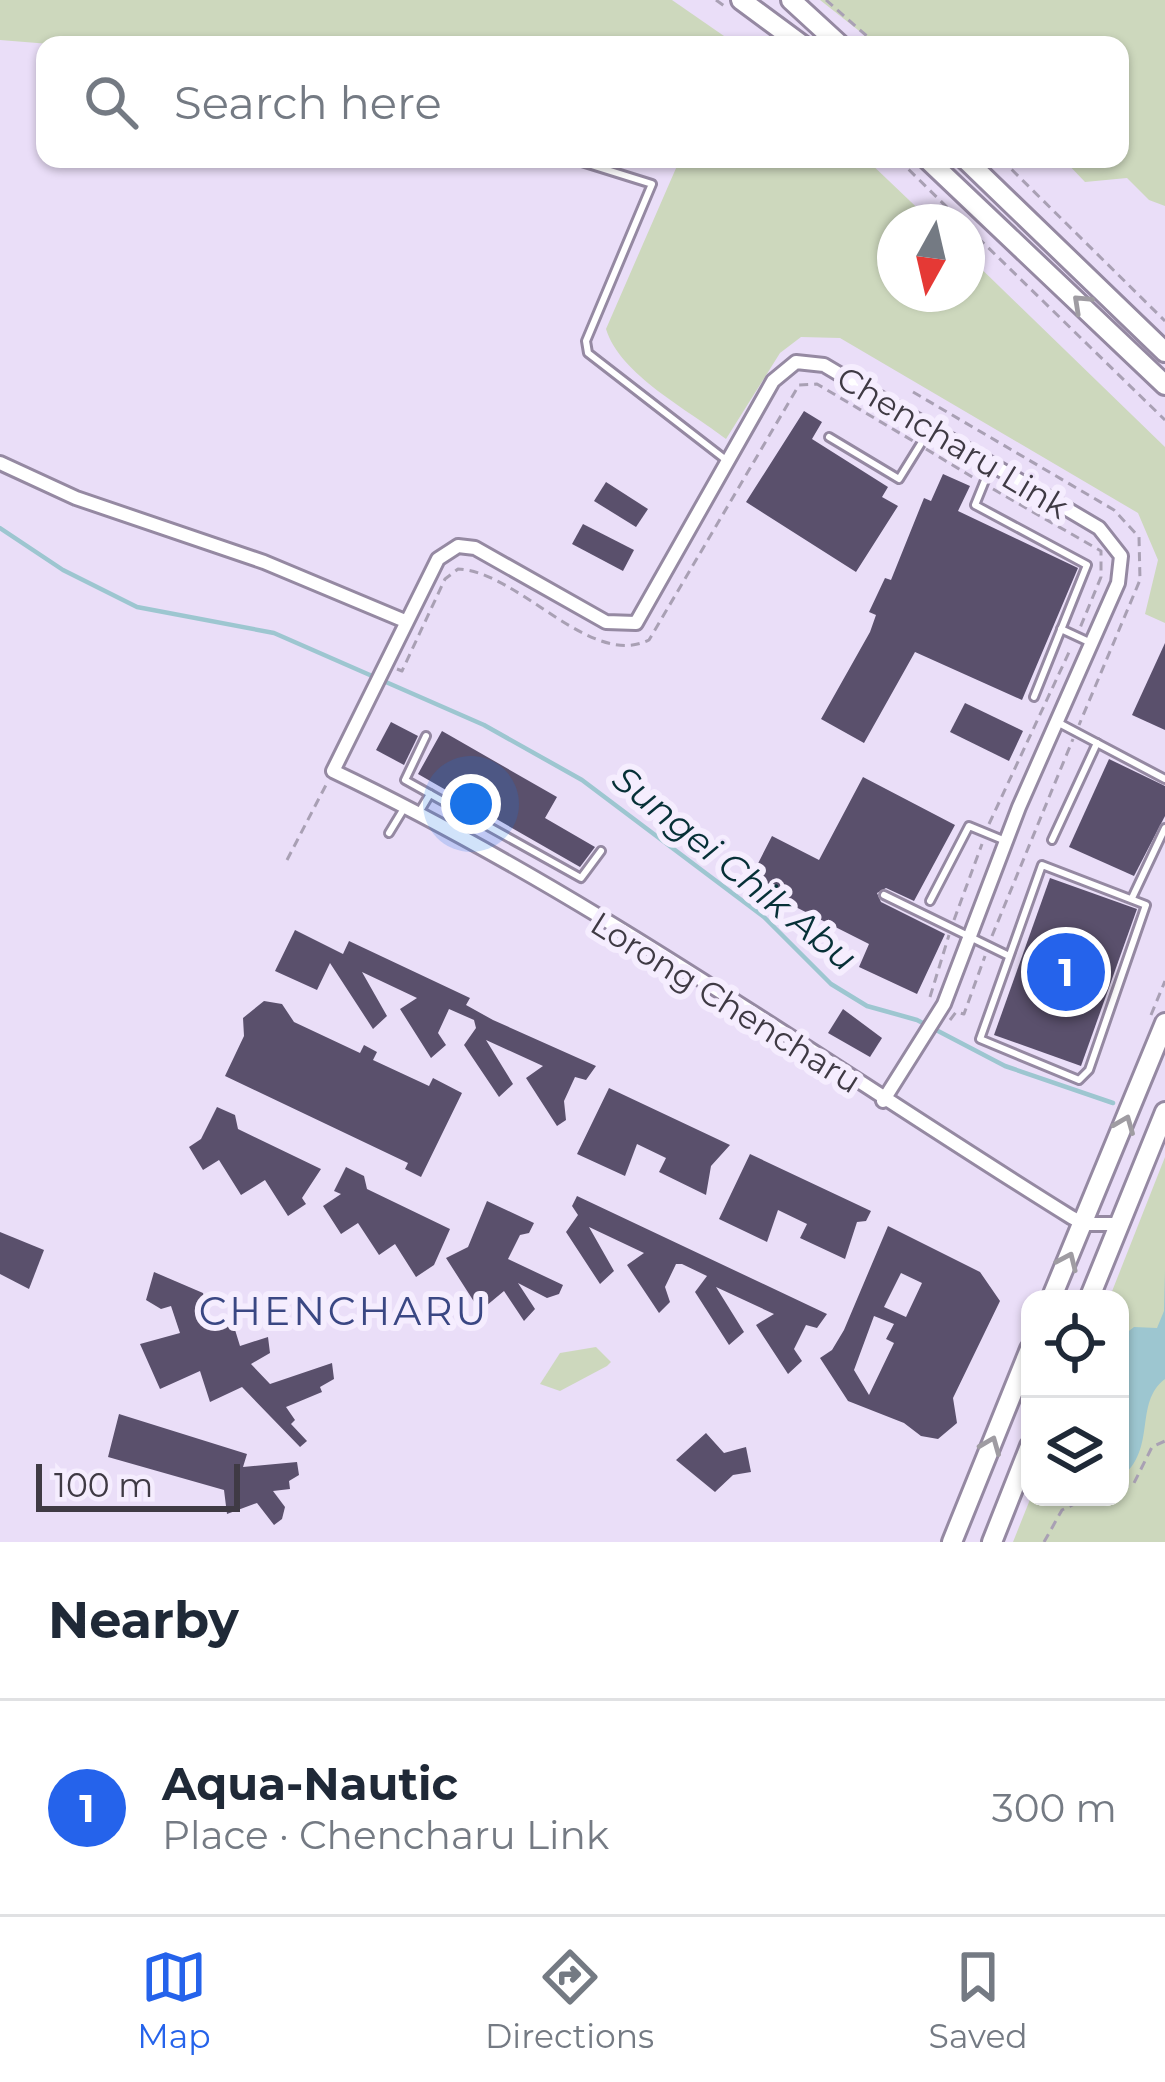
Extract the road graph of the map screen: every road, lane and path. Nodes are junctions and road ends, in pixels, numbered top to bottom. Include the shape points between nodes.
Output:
1 (741, 0) edge
2 (791, 0) edge
3 (826, 0) edge
4 (790, 36) edge
5 (830, 36) edge
6 (867, 36) edge
7 (601, 168) edge
8 (907, 168) edge
9 (936, 168) edge
10 (974, 168) edge
11 (1010, 168) edge
12 (944, 204) edge
13 (985, 244) edge
14 (1165, 321) edge
15 (1165, 352) edge
16 (1165, 385) edge
17 (1165, 420) edge
18 (930, 429) junction
19 (829, 437) dead end
20 (729, 462) junction
21 (0, 463) edge
22 (992, 464) junction
23 (982, 483) junction
24 (405, 621) junction
25 (1061, 629) junction
26 (1077, 637) junction
27 (1093, 644) junction
28 (389, 667) junction
29 (1034, 697) dead end
30 (1057, 722) junction
31 (426, 736) dead end
32 (1097, 743) junction
33 (333, 771) junction
34 (1165, 779) edge
35 (430, 794) junction
36 (412, 810) junction
37 (1165, 828) edge
38 (389, 833) dead end
39 (1052, 840) dead end
40 (1006, 842) junction
41 (602, 851) dead end
42 (287, 860) dead end
43 (884, 896) dead end
44 (1132, 898) junction
45 (929, 902) dead end
46 (951, 929) junction
47 (970, 938) junction
48 (1006, 955) junction
49 (942, 1008) junction
50 (1165, 1023) edge
51 (883, 1101) junction
52 (1165, 1112) edge
53 (1084, 1224) junction
54 (1119, 1224) junction
55 (1055, 1290) edge
56 (1093, 1290) edge
57 (1021, 1370) edge
58 (1165, 1441) edge
59 (1021, 1469) edge
60 (1129, 1485) edge
61 (1070, 1506) edge
62 (952, 1542) edge
63 (992, 1542) edge
64 (1044, 1542) edge

1 - 4 main road
2 - 5 main road
3 - 6 path
7 - 20 lane via 652,184 586,341 588,353
8 - 12 path
16 -> 9 main road
10 - 15 main road
11 - 14 path
13 - 17 path
18 - 19 lane via 899,479
18 - 20 street, Chencharu Link via 824,365 796,362 772,381
18 - 22 street, Chencharu Link
20 - 24 street, Chencharu Link via 627,627 466,546 438,559
21 - 24 street
22 - 23 lane
22 - 27 street, Chencharu Link via 1116,544 1118,583
23 - 25 lane via 975,505 1086,562
23 - 26 path via 1101,551 1101,577
23 - 28 path via 806,382 792,391 650,640 609,646 458,568 445,579 402,670
24 - 28 street, Chencharu Link
25 - 26 lane
25 - 29 lane
26 - 27 lane
26 - 46 path via 992,815
27 - 30 street, Chencharu Link
28 - 33 street, Chencharu Link
30 - 32 lane
30 - 40 street, Chencharu Link
31 - 35 lane via 403,778
32 - 34 lane
32 - 39 lane
33 - 36 street, Lorong Chencharu
33 - 42 path
35 - 36 lane
35 - 41 lane via 581,878
36 - 38 lane
36 - 51 street, Lorong Chencharu
37 - 44 lane
40 - 45 lane via 969,826
40 - 47 street, Chencharu Link
43 - 46 lane
44 - 48 lane via 1042,865
44 - 48 lane via 1146,910 1083,1079 980,1039
46 - 47 lane
46 - 49 path via 926,995
47 - 48 lane
47 - 49 street, Chencharu Link
49 - 51 street, Chencharu Link
53 -> 50 main road
51 - 53 street, Lorong Chencharu
52 - 54 main road
53 - 54 street
55 -> 53 main road
54 - 56 main road
62 -> 57 main road
58 - 60 path via 1151,1447
59 - 63 main road
61 - 64 path

